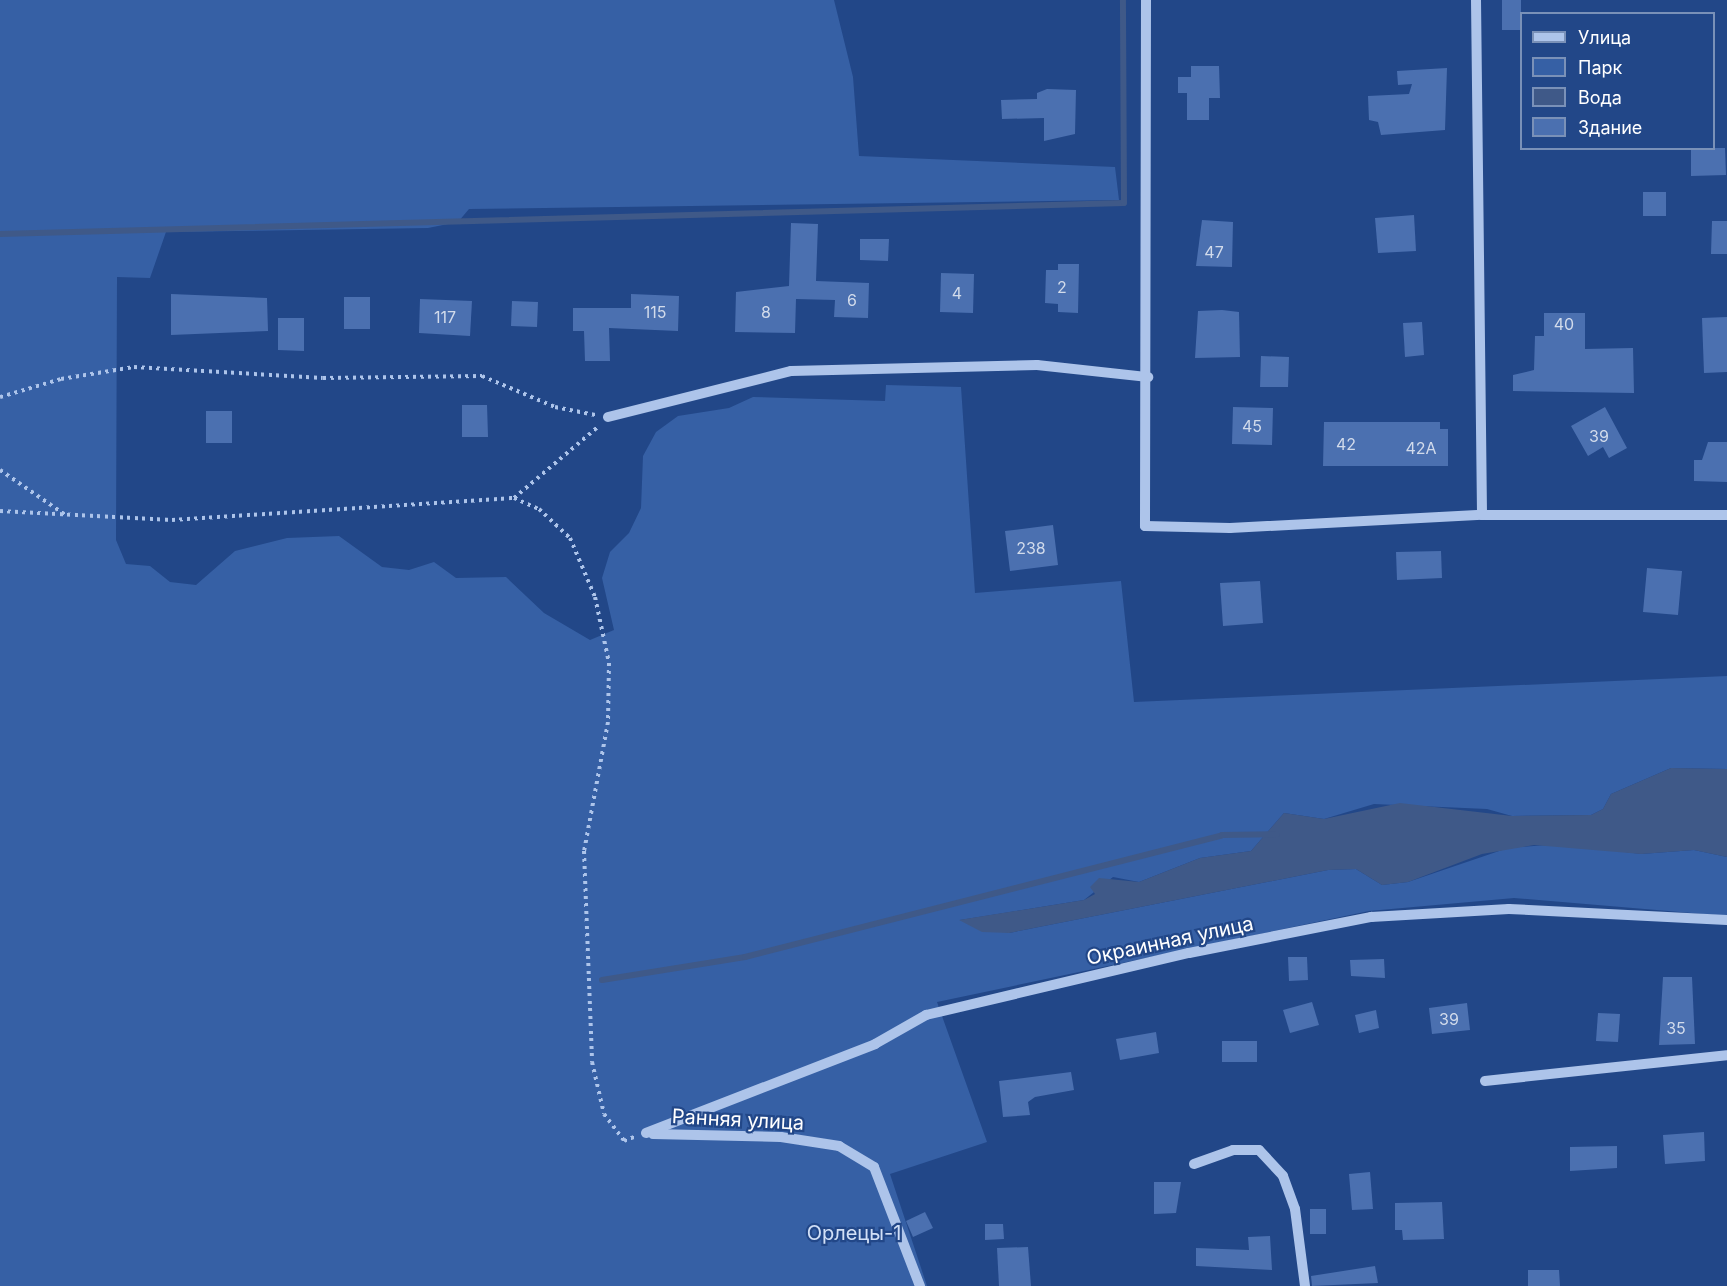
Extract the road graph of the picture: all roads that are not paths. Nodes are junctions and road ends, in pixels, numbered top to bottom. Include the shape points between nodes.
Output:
1 (1146, 0) edge
2 (1476, 0) edge
3 (1148, 377) junction
4 (608, 417) road end
5 (1482, 514) junction
6 (1727, 515) edge
7 (1727, 920) edge
8 (1727, 1055) edge
9 (1485, 1081) dead end
10 (646, 1134) joint
11 (1194, 1164) dead end
12 (920, 1286) edge
13 (1305, 1286) edge

1 - 3 street
2 - 5 street
3 - 4 street via 1037,365 791,371
3 - 5 street via 1145,526 1230,528
5 - 6 street
7 - 10 street, Окраинная улица via 1509,909 1371,917 926,1015 875,1044
8 - 9 street
10 - 12 street, Ранняя улица via 781,1137 839,1146 874,1167
11 - 13 street via 1233,1150 1259,1150 1283,1176 1294,1209

